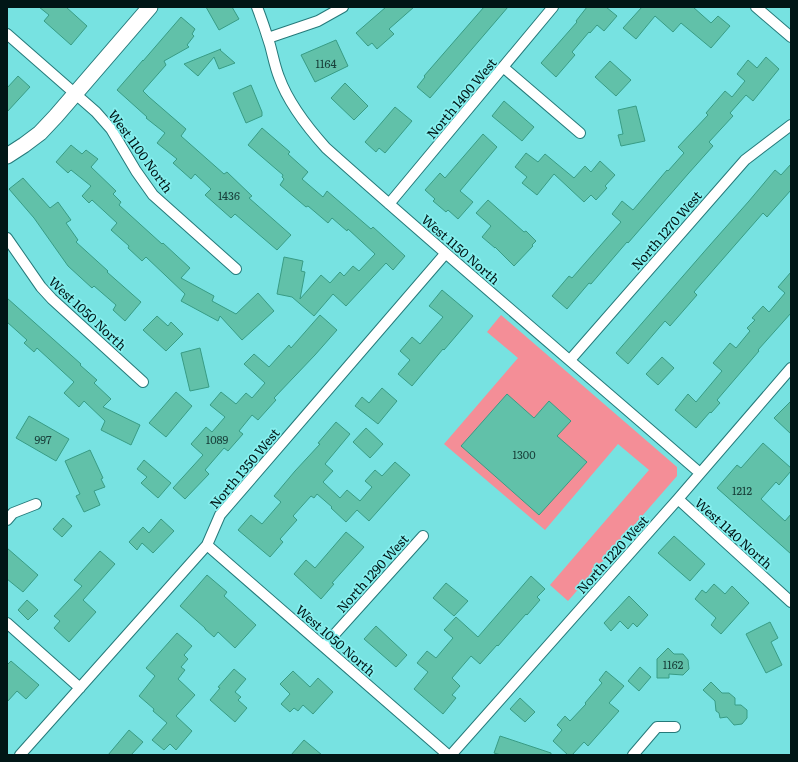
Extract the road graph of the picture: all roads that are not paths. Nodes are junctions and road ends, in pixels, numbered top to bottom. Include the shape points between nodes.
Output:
1 (150, 7) edge
2 (257, 7) edge
3 (343, 7) edge
4 (553, 7) edge
5 (756, 7) edge
6 (7, 34) edge
7 (791, 37) edge
8 (268, 38) junction
9 (503, 68) junction
10 (75, 94) junction
11 (791, 125) edge
12 (580, 133) dead end
13 (7, 156) edge
14 (389, 204) junction
15 (7, 238) edge
16 (445, 254) junction
17 (236, 269) dead end
18 (570, 360) junction
19 (790, 372) edge
20 (143, 382) dead end
21 (700, 473) junction
22 (678, 499) junction
23 (36, 504) dead end
24 (7, 520) edge
25 (423, 536) dead end
26 (207, 545) junction
27 (791, 602) edge
28 (7, 623) edge
29 (324, 646) junction
30 (80, 688) junction
31 (675, 727) dead end
32 (20, 755) edge
33 (448, 755) edge
34 (451, 755) edge
35 (633, 755) edge

1 - 10 street
2 - 8 street, West 1150 North
3 - 8 street via 318,21
4 - 9 street, North 1400 West
5 - 7 street
6 - 10 street, West 1100 North
8 - 14 street, West 1150 North via 279,78 303,120 326,148
9 - 12 street
9 - 14 street, North 1400 West
10 - 13 street via 40,133
10 - 17 street, West 1100 North via 111,129 154,195
11 - 18 street, North 1270 West via 745,160
14 - 16 street, West 1150 North
15 - 20 street, West 1050 North via 44,291
16 - 18 street, West 1150 North
16 - 26 street, North 1350 West via 220,515
18 - 21 street, West 1150 North
19 - 21 street, North 1220 West
21 - 22 street, North 1220 West
22 - 27 street, West 1140 North
22 - 34 street, North 1220 West
23 - 24 street via 13,513
25 - 29 street, North 1290 West
26 - 29 street, West 1050 North
26 - 30 street, North 1350 West
28 - 30 street
29 - 33 street, West 1050 North
30 - 32 street, North 1350 West
31 - 35 street via 657,727

